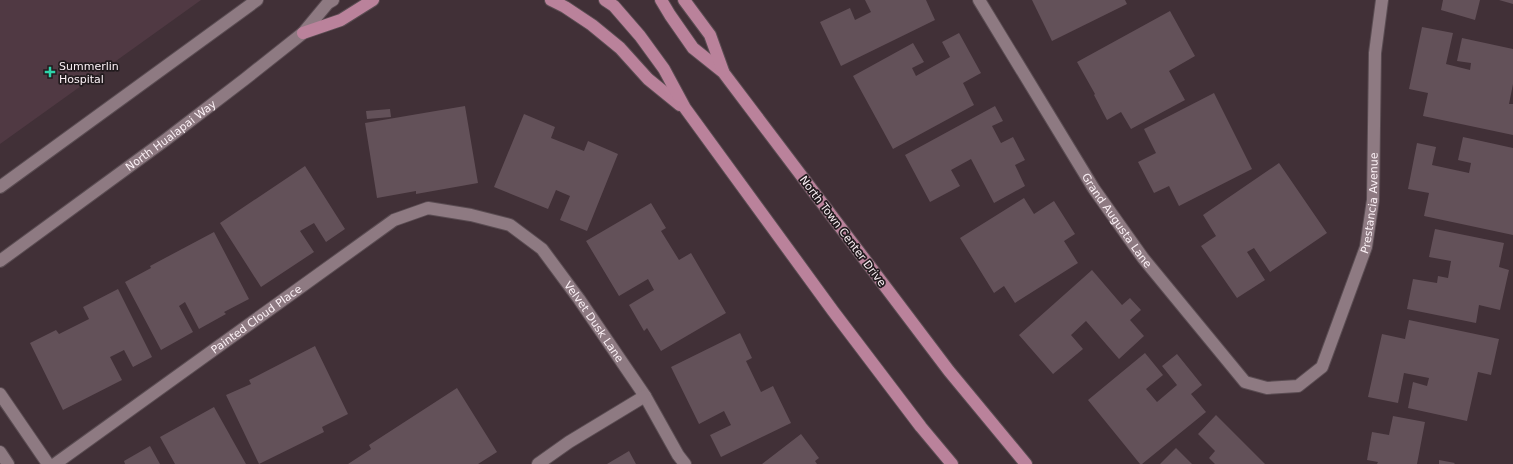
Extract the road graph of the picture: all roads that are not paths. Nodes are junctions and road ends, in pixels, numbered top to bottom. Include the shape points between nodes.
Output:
1 (257, 0) edge
2 (333, 0) edge
3 (373, 0) edge
4 (551, 0) edge
5 (605, 0) edge
6 (661, 0) edge
7 (684, 0) edge
8 (979, 0) edge
9 (1382, 0) edge
10 (303, 33) junction
11 (723, 72) junction
12 (685, 108) junction
13 (0, 187) edge
14 (471, 215) joint
15 (0, 261) edge
16 (1298, 386) joint
17 (0, 394) edge
18 (645, 396) junction
19 (0, 452) edge
20 (8, 464) edge
21 (48, 464) edge
22 (55, 464) edge
23 (538, 464) edge
24 (685, 464) edge
25 (952, 464) edge
26 (1026, 464) edge

1 - 13 street
2 - 10 street, North Hualapai Way
3 - 10 main road via 341,20
4 - 12 main road via 592,24 620,48 648,79
5 - 12 main road via 614,6 640,36 664,69
6 - 11 main road, North Town Center Drive via 693,48
7 - 11 main road via 710,35
8 - 16 street, Grand Augusta Lane via 1094,189 1143,258 1240,376 1245,382 1267,388
9 - 16 street, Prestancia Avenue via 1375,53 1373,200 1366,247 1322,367
10 - 15 street, North Hualapai Way via 164,141
11 - 26 main road, North Town Center Drive via 944,365
12 - 25 main road via 833,311 912,416
14 - 18 street, Velvet Dusk Lane via 510,225 542,249 580,299
14 - 22 street, Painted Cloud Place via 428,208 394,220
17 - 21 street
18 - 23 street
18 - 24 street, Velvet Dusk Lane
19 - 20 street

